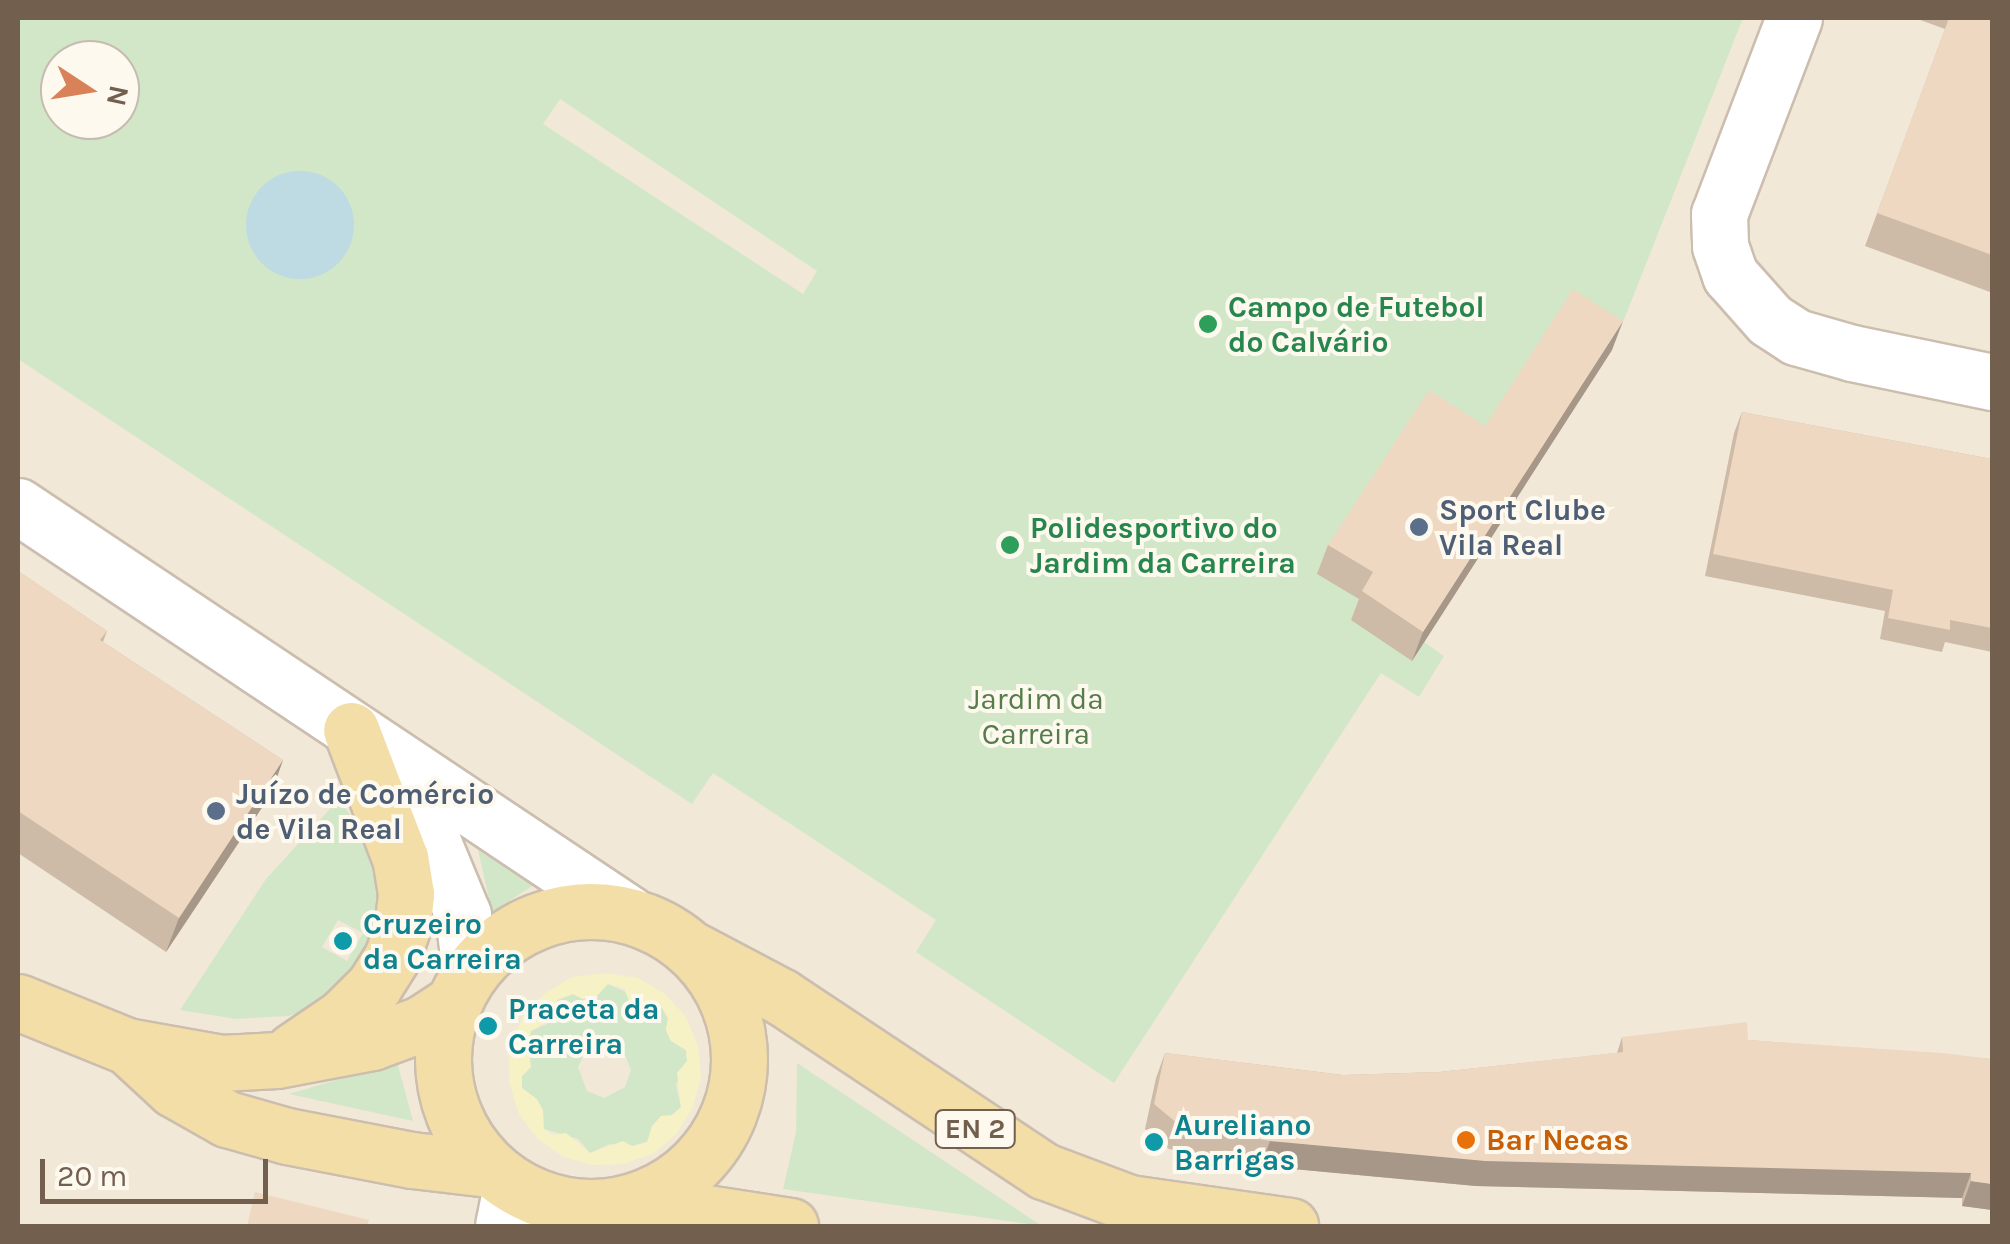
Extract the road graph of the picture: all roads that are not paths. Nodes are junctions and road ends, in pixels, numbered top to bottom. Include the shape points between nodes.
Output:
1 (1794, 18) edge
2 (1992, 382) edge
3 (18, 506) edge
4 (352, 730) junction
5 (630, 914) junction
6 (693, 950) junction
7 (461, 988) junction
8 (18, 1002) edge
9 (127, 1046) junction
10 (277, 1060) junction
11 (502, 1194) edge
12 (613, 1212) edge
13 (790, 1226) edge
14 (1290, 1226) edge

1 - 2 street via 1718,214 1730,275 1770,320 1796,336
3 - 4 street
4 - 5 street
4 - 7 street via 434,845 463,915
4 - 10 main road via 400,858 402,928 374,986 343,1017
5 - 6 main road, EN 2
5 - 7 main road, EN 2 via 585,910 541,918 502,939
6 - 12 main road, EN 2 via 720,984 736,1026 740,1070 729,1114 707,1152 674,1182
6 - 14 main road, EN 2 via 782,998 1044,1171 1129,1202
7 - 10 main road, EN 2 via 398,1034
7 - 11 main road via 443,1039 443,1075 466,1142
8 - 9 main road, EN 2
9 - 10 main road, EN 2 via 200,1062
9 - 11 main road, EN 2 via 174,1089 228,1119
11 - 12 main road, EN 2
12 - 13 main road, EN 2

